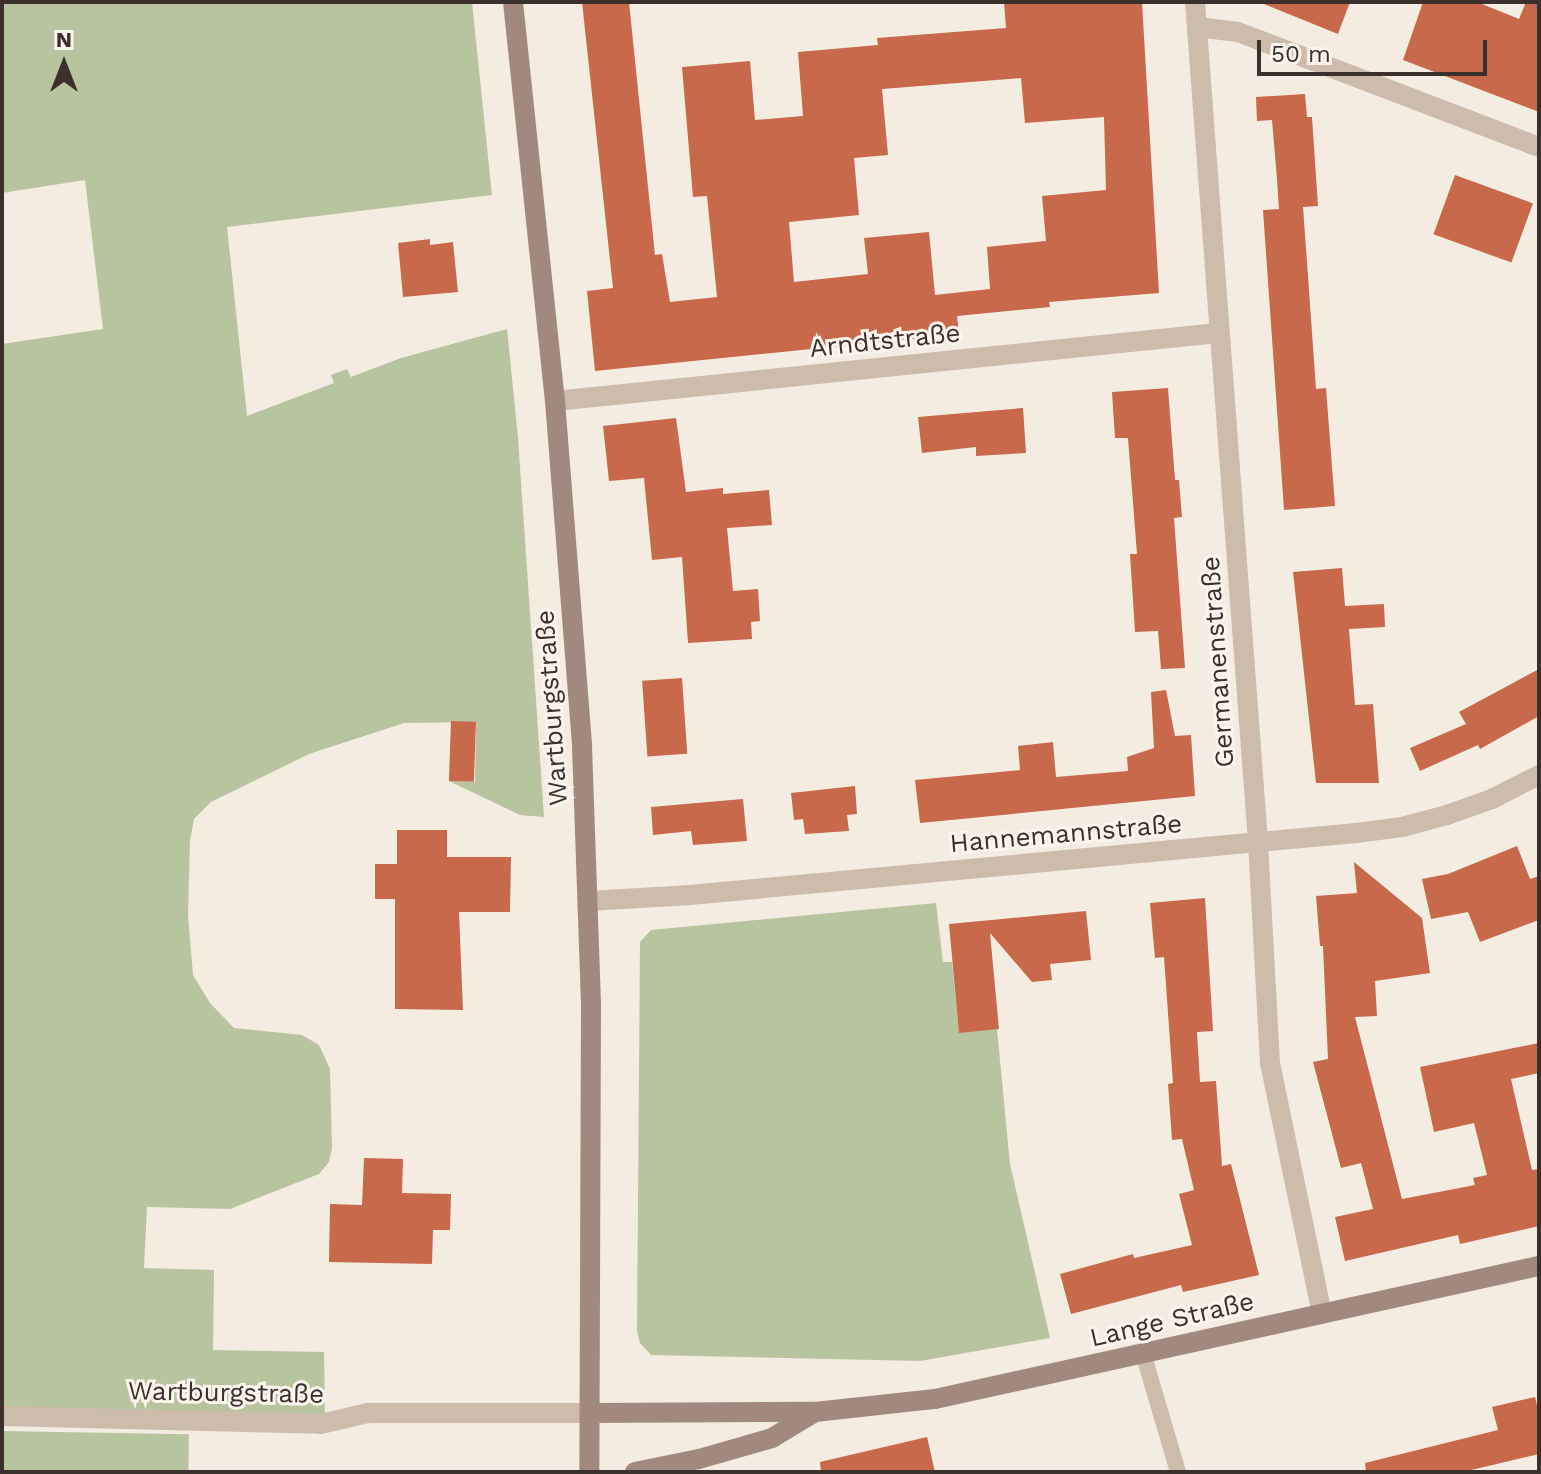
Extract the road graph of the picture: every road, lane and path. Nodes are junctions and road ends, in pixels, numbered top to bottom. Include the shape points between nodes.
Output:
1 (513, 2) edge
2 (1195, 2) edge
3 (1197, 27) junction
4 (1539, 147) edge
5 (1219, 333) junction
6 (555, 401) junction
7 (1539, 775) edge
8 (1258, 842) junction
9 (589, 901) junction
10 (1539, 1266) edge
11 (1322, 1314) junction
12 (1143, 1353) junction
13 (815, 1412) junction
14 (592, 1413) junction
15 (2, 1416) edge
16 (589, 1472) edge
17 (635, 1472) edge
18 (1178, 1472) edge

1 - 6 main road, Wartburgstraße
2 - 3 street, Germanenstraße
3 - 4 street via 1238,32
3 - 5 street, Germanenstraße
5 - 6 street, Arndtstraße
5 - 8 street, Germanenstraße
6 - 9 main road, Wartburgstraße
7 - 8 street, Hannemannstraße via 1492,799 1402,827
8 - 9 street, Hannemannstraße
8 - 11 street, Germanenstraße via 1270,1063
9 - 14 main road, Wartburgstraße
10 - 11 main road, Lange Straße
11 - 12 main road, Lange Straße
12 - 13 main road, Lange Straße via 935,1399
12 - 18 lane
13 - 14 main road, Lange Straße
13 - 17 main road, Lange Straße via 772,1438
14 - 15 street, Wartburgstraße via 368,1413 321,1424
14 - 16 main road, Wartburgstraße

